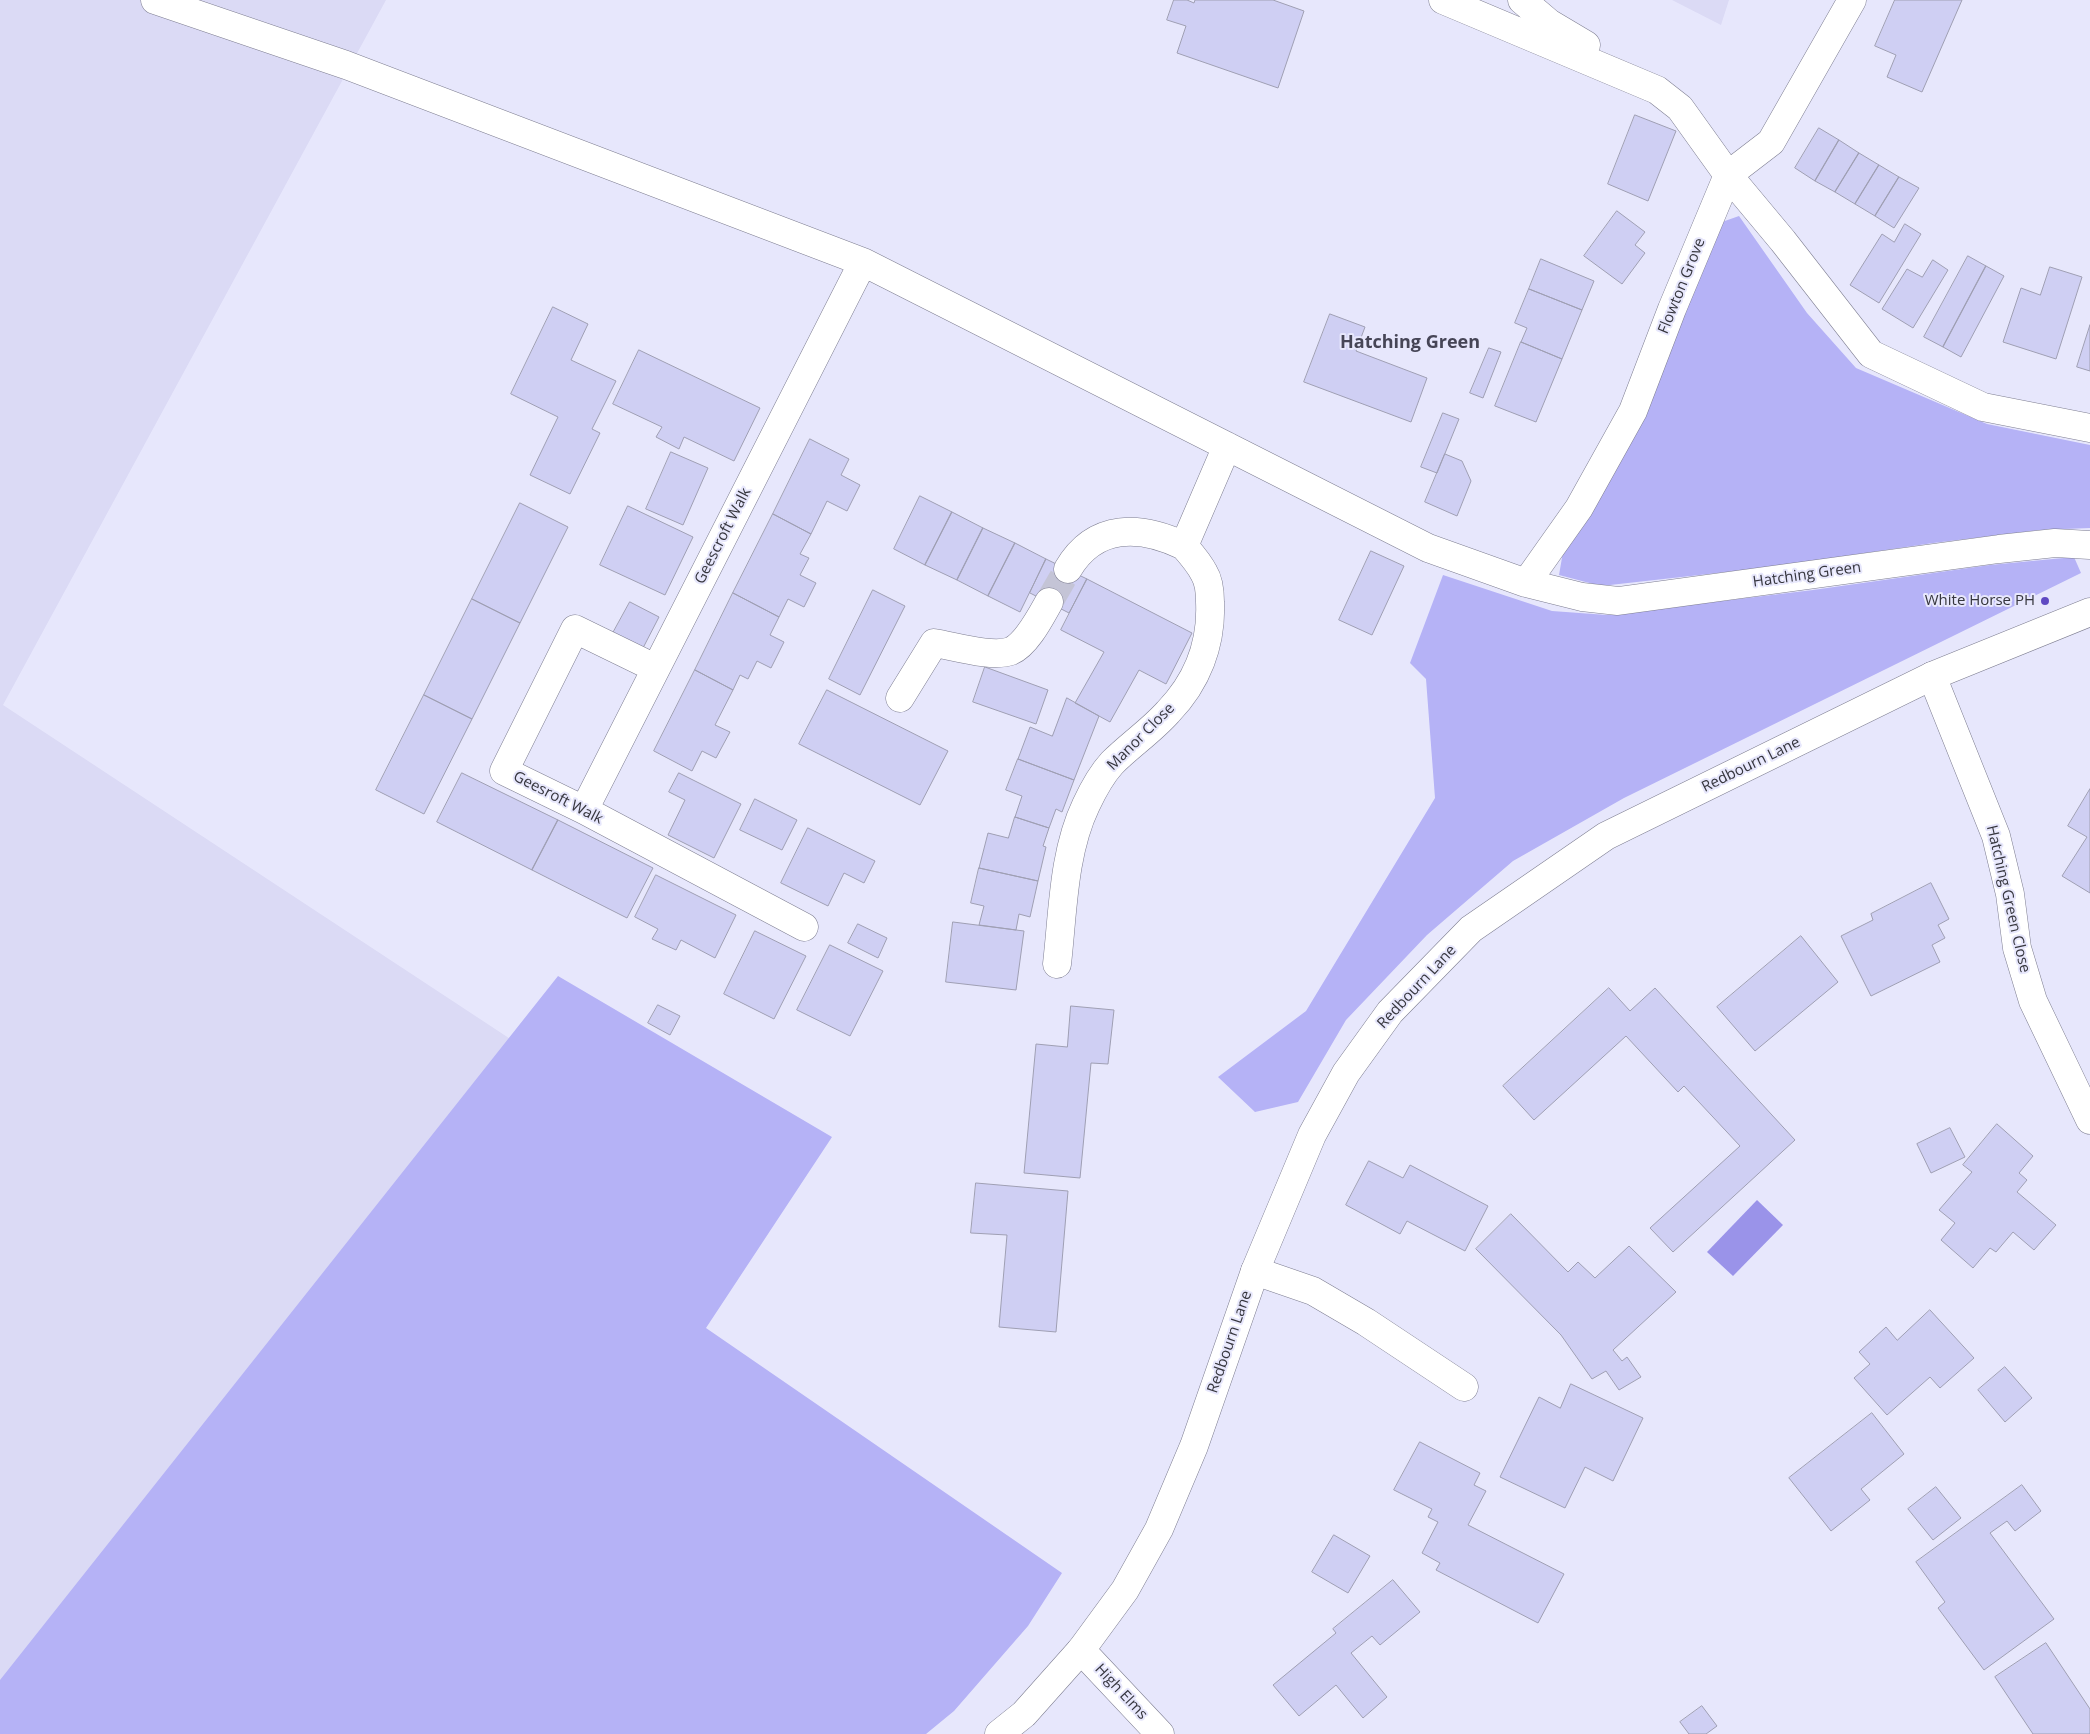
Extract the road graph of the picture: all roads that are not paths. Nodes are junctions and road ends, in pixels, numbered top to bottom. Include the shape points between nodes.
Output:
1 (155, 0) edge
2 (1444, 0) edge
3 (1522, 0) edge
4 (1852, 0) edge
5 (1657, 90) junction
6 (1728, 175) junction
7 (863, 262) junction
8 (2090, 428) edge
9 (1227, 446) junction
10 (2090, 545) edge
11 (1184, 546) junction
12 (1068, 570) tunnel mouth
13 (1526, 583) junction
14 (1049, 602) tunnel mouth
15 (2090, 612) edge
16 (656, 668) junction
17 (1932, 676) junction
18 (900, 698) dead end
19 (584, 810) junction
20 (804, 927) dead end
21 (1057, 964) dead end
22 (2090, 1120) edge
23 (1255, 1271) junction
24 (1464, 1387) dead end
25 (1081, 1650) junction
26 (999, 1734) edge
27 (1160, 1734) edge

1 - 7 street, Hatching Green via 346,65
2 - 5 street
3 - 5 street via 1549,22
4 - 6 street, Flowton Grove via 1770,142
5 - 6 street via 1680,108
6 - 8 street via 1871,354 1983,407
6 - 13 street, Flowton Grove via 1633,411 1579,508
7 - 9 street, Hatching Green
7 - 16 street, Geescroft Walk
9 - 11 street
9 - 13 street, Hatching Green via 1428,548
10 - 13 street, Hatching Green via 2055,543 1998,549 1618,601 1582,597
11 - 12 street via 1149,532 1118,533 1088,546
11 - 21 street, Manor Close via 1205,574 1210,594 1207,644 1197,672 1185,692 1168,713 1111,764 1085,806 1069,861
14 - 18 street via 1036,626 1012,650 996,653 934,643
15 - 17 street, Redbourn Lane
16 - 19 street, Geescroft Walk
16 - 19 street, Geesroft Walk via 575,629 504,770
17 - 22 street, Hatching Green Close via 1996,836 2010,894 2017,948 2033,1001
17 - 23 street, Redbourn Lane via 1606,836 1471,929 1390,1012 1346,1072 1312,1135
19 - 20 street, Geesroft Walk
23 - 24 street via 1313,1291
23 - 25 street, Redbourn Lane via 1194,1446 1159,1528 1124,1590
25 - 26 street, Redbourn Lane via 1024,1714
25 - 27 street, High Elms

